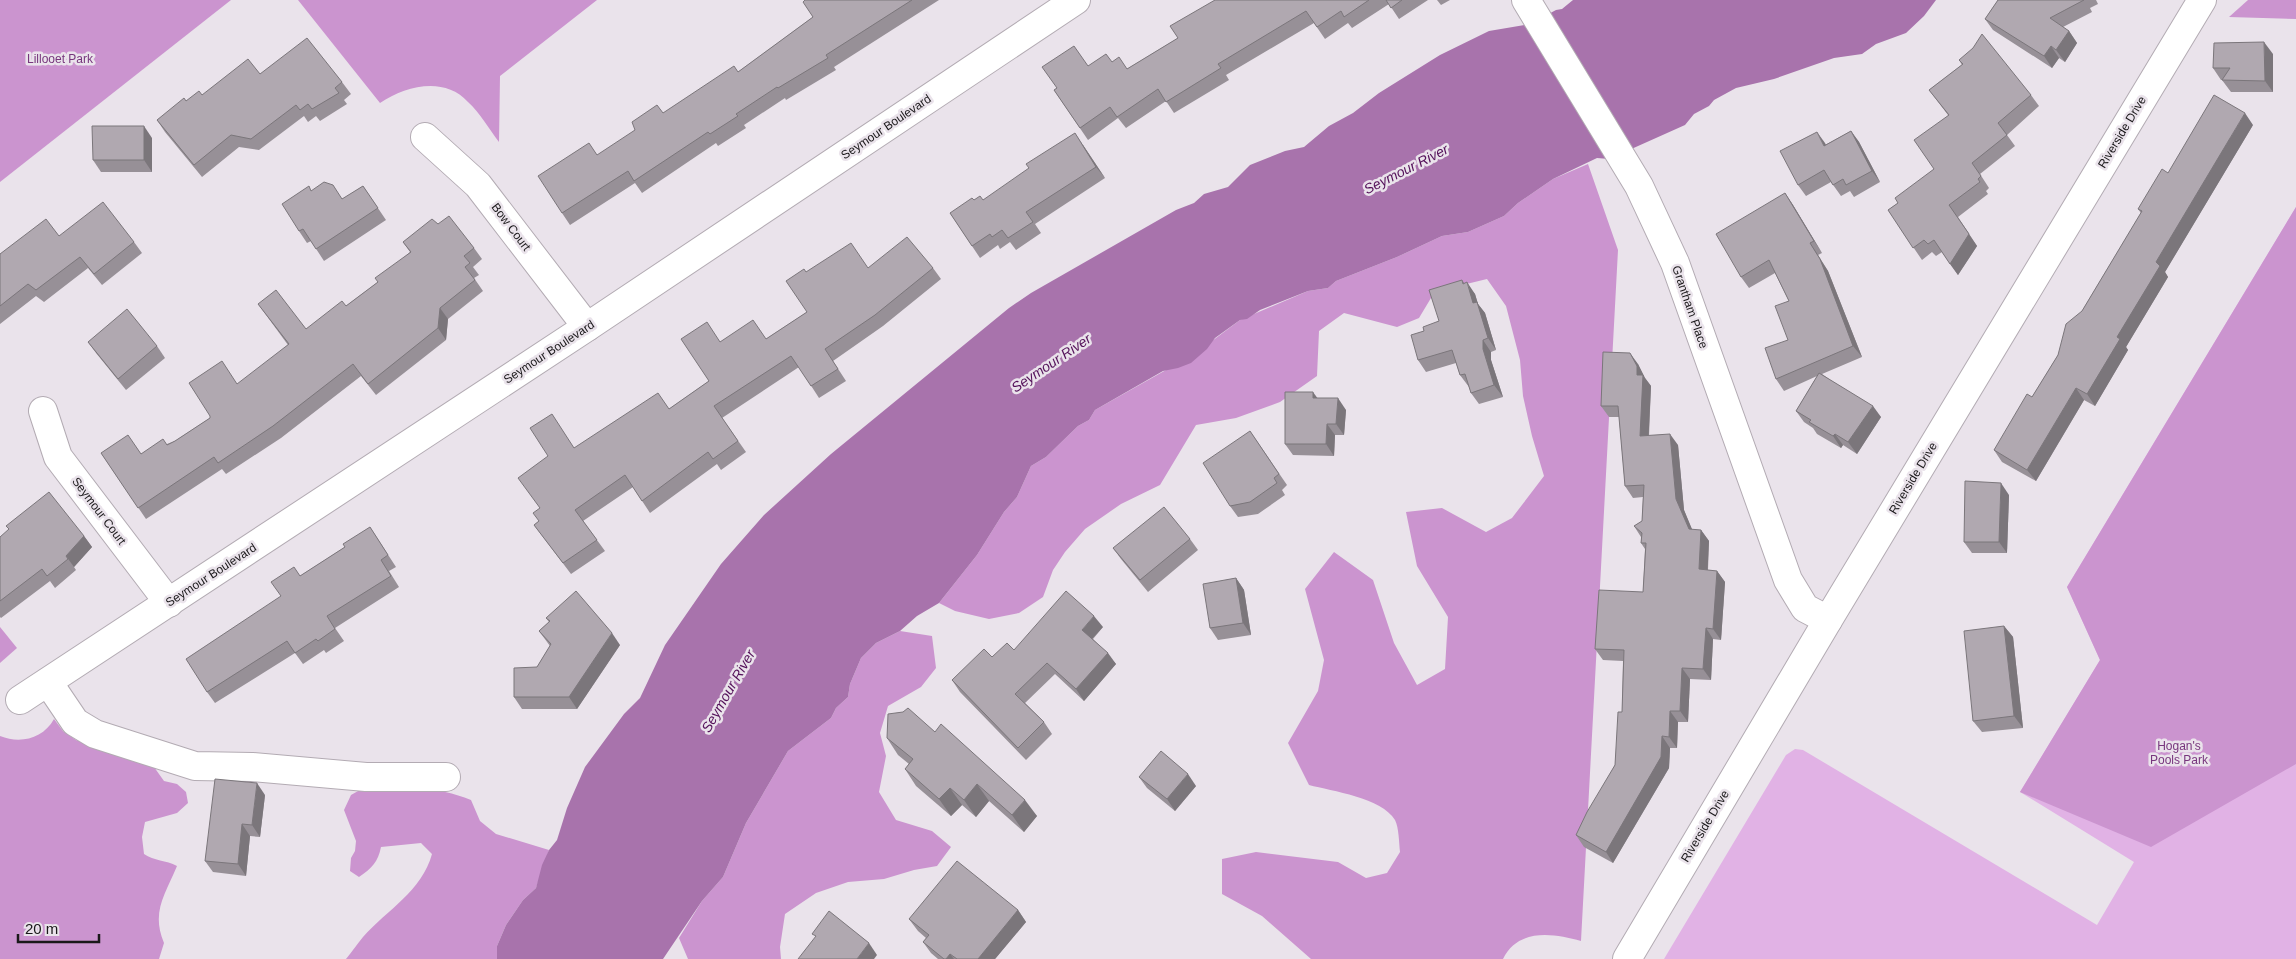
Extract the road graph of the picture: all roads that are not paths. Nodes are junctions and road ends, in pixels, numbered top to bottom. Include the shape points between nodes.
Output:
1 (1076, 0) edge
2 (1526, 0) edge
3 (2202, 0) edge
4 (425, 137) dead end
5 (587, 327) junction
6 (43, 411) dead end
7 (169, 603) junction
8 (1828, 620) junction
9 (48, 682) junction
10 (20, 700) dead end
11 (446, 777) dead end
12 (1627, 959) edge

1 - 5 street, Seymour Boulevard
2 - 8 street, Grantham Place via 1630,172 1674,263 1788,580 1805,608
3 - 8 street, Riverside Drive
4 - 5 street, Bow Court via 478,184
5 - 7 street, Seymour Boulevard
6 - 7 street, Seymour Court via 58,457
7 - 9 street, Seymour Boulevard
8 - 12 street, Riverside Drive
9 - 10 street, Seymour Boulevard
9 - 11 street via 75,722 95,734 196,766 366,777

